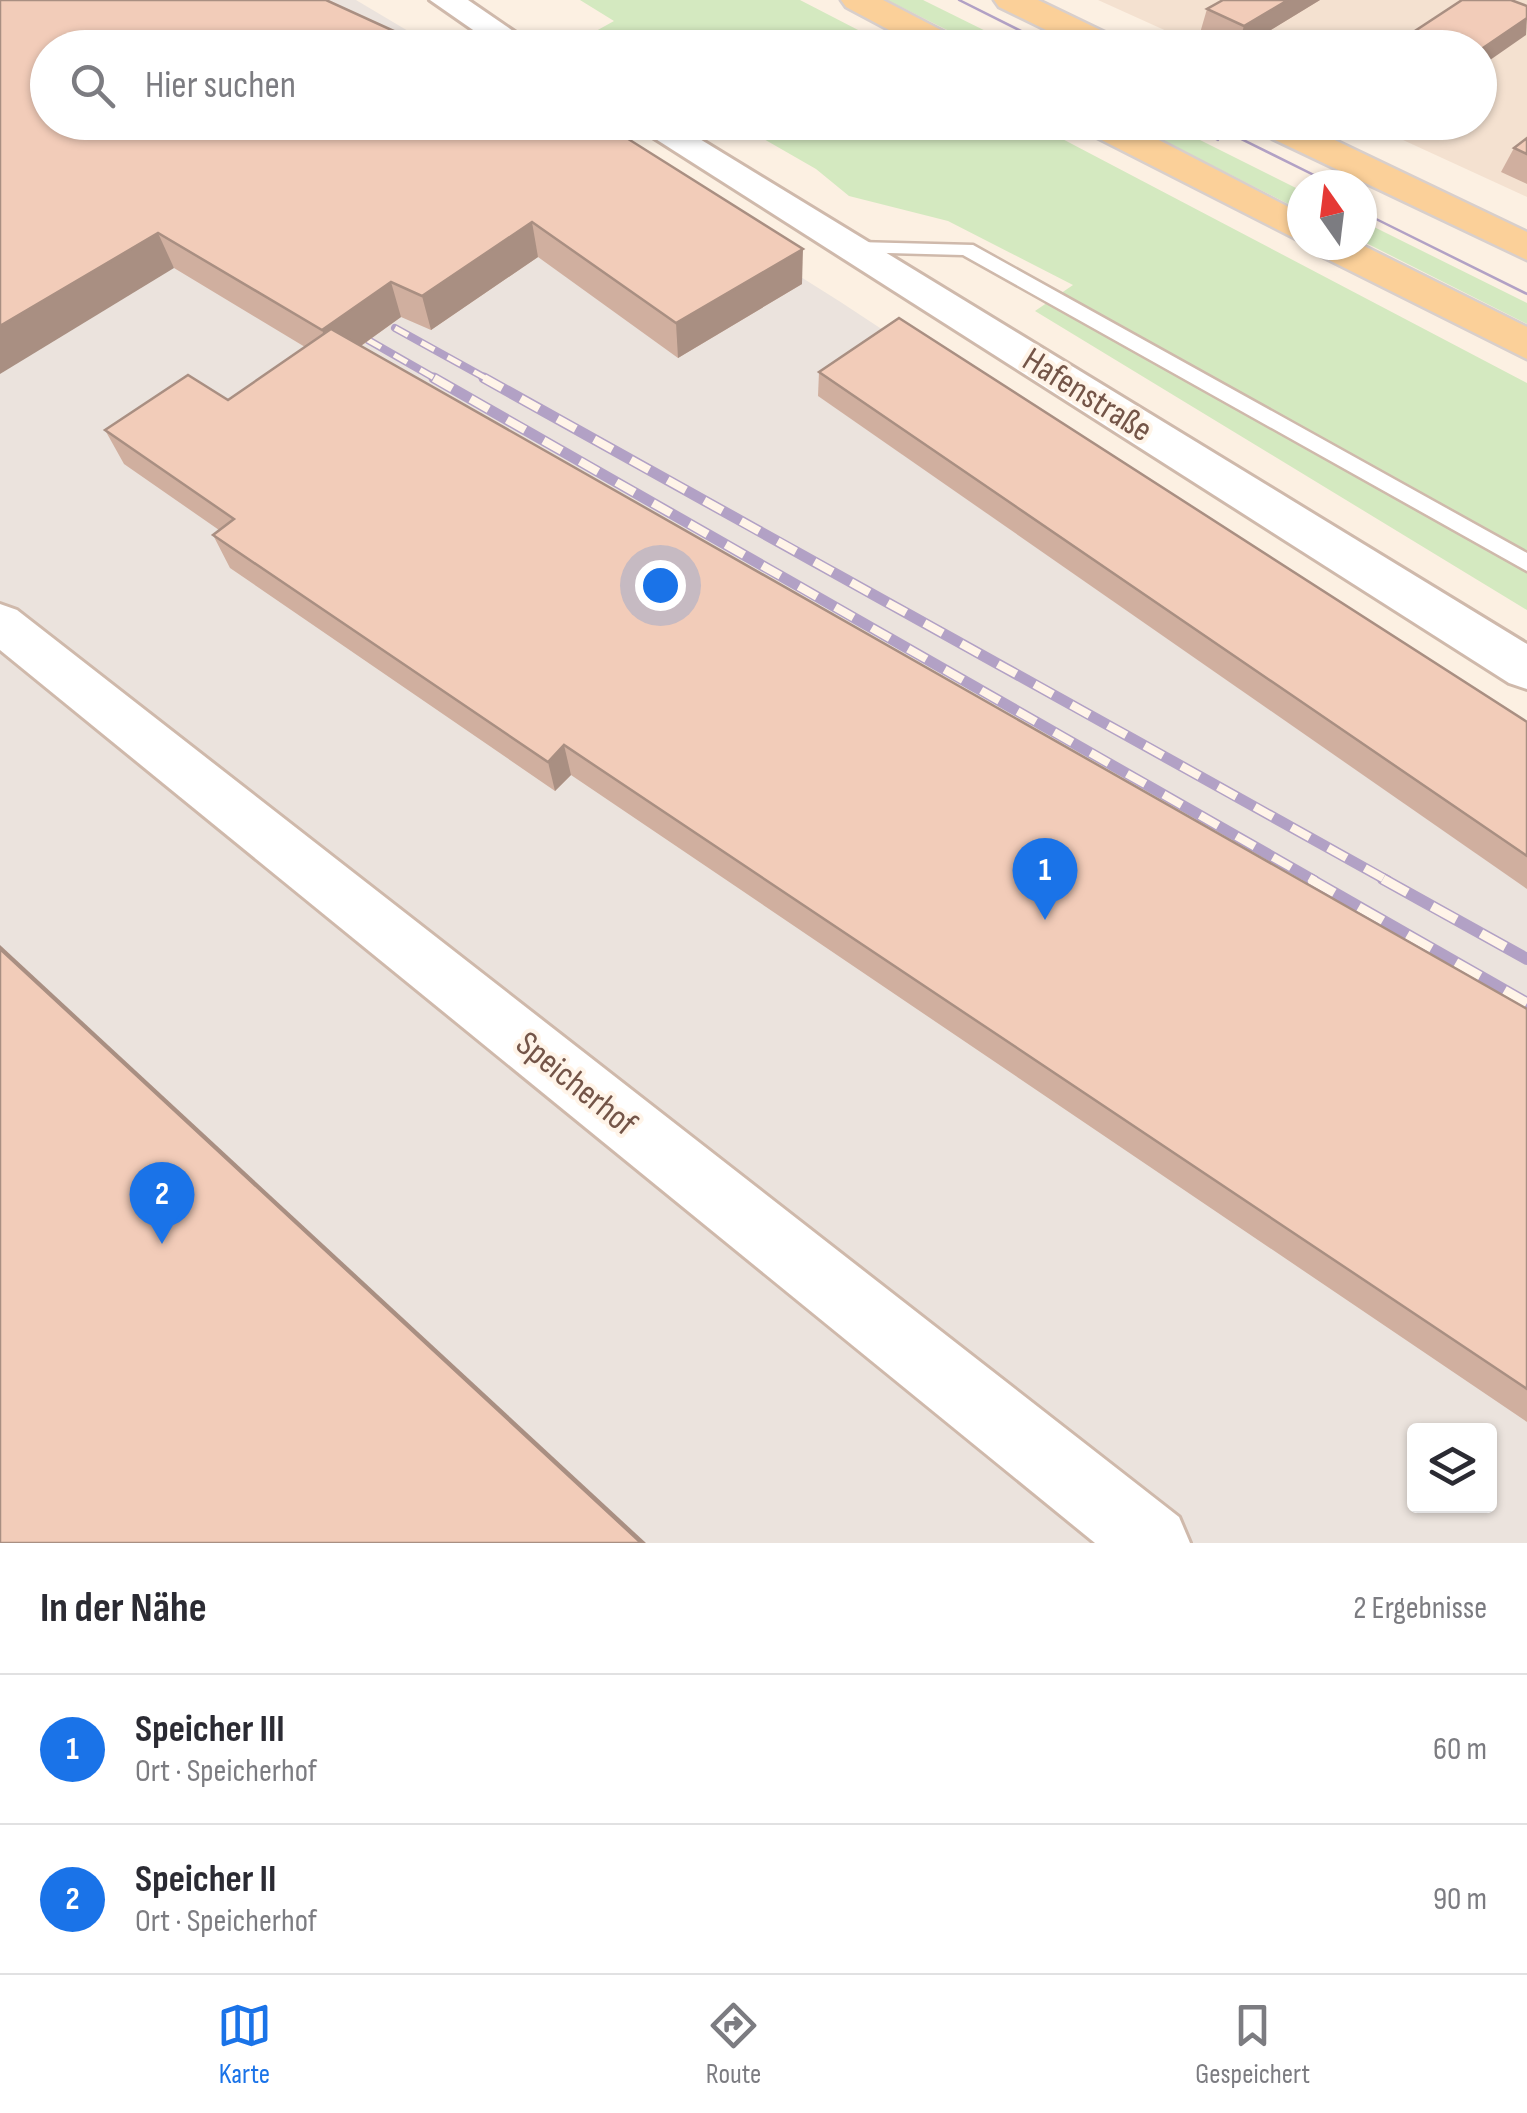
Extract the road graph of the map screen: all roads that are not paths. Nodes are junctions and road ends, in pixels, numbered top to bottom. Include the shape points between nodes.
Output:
1 (446, 0) edge
2 (858, 0) edge
3 (1012, 0) edge
4 (494, 30) edge
5 (916, 30) edge
6 (1074, 30) edge
7 (676, 140) edge
8 (1130, 140) edge
9 (1303, 140) edge
10 (1287, 222) edge
11 (857, 248) junction
12 (1527, 248) edge
13 (1361, 260) edge
14 (1527, 344) edge
15 (1527, 562) edge
16 (0, 623) edge
17 (1527, 669) edge
18 (1153, 1543) edge

1 - 4 street
2 - 5 main road
3 - 6 main road
7 - 11 street, Hafenstraße
8 - 10 main road
9 - 12 main road
11 - 15 lane via 966,249
11 - 17 street, Hafenstraße
13 - 14 main road
16 - 18 street, Speicherhof

